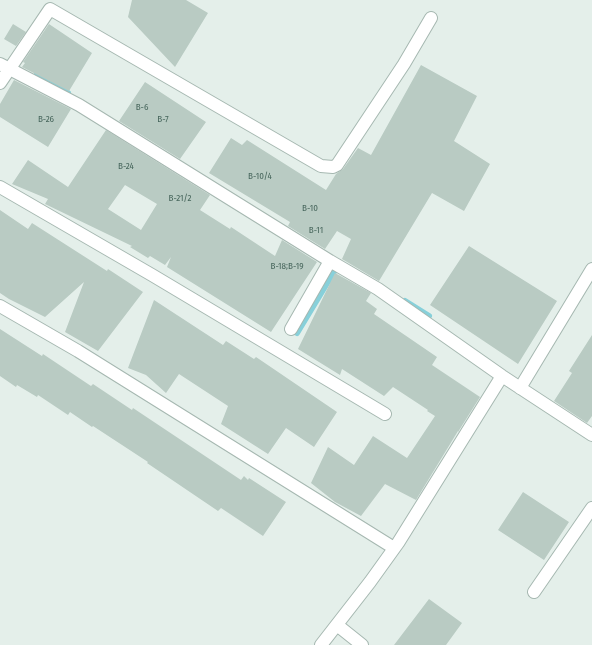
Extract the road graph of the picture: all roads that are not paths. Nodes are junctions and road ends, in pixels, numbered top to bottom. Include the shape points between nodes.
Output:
1 (431, 18) dead end
2 (4, 66) edge
3 (0, 83) edge
4 (0, 187) edge
5 (330, 261) junction
6 (592, 269) edge
7 (0, 306) edge
8 (291, 329) dead end
9 (502, 376) junction
10 (520, 388) junction
11 (384, 414) dead end
12 (592, 435) edge
13 (592, 508) edge
14 (394, 548) junction
15 (534, 592) dead end
16 (337, 625) junction
17 (322, 645) edge
18 (362, 645) edge

1 - 2 street via 392,83 337,165 333,167 322,166 50,9
2 - 3 street
2 - 5 street via 79,105
4 - 11 street
5 - 8 street
5 - 9 street via 378,289
6 - 10 street
7 - 14 street via 78,350
9 - 10 street
9 - 14 street
10 - 12 street
13 - 15 street
14 - 16 street
16 - 17 street
16 - 18 street

